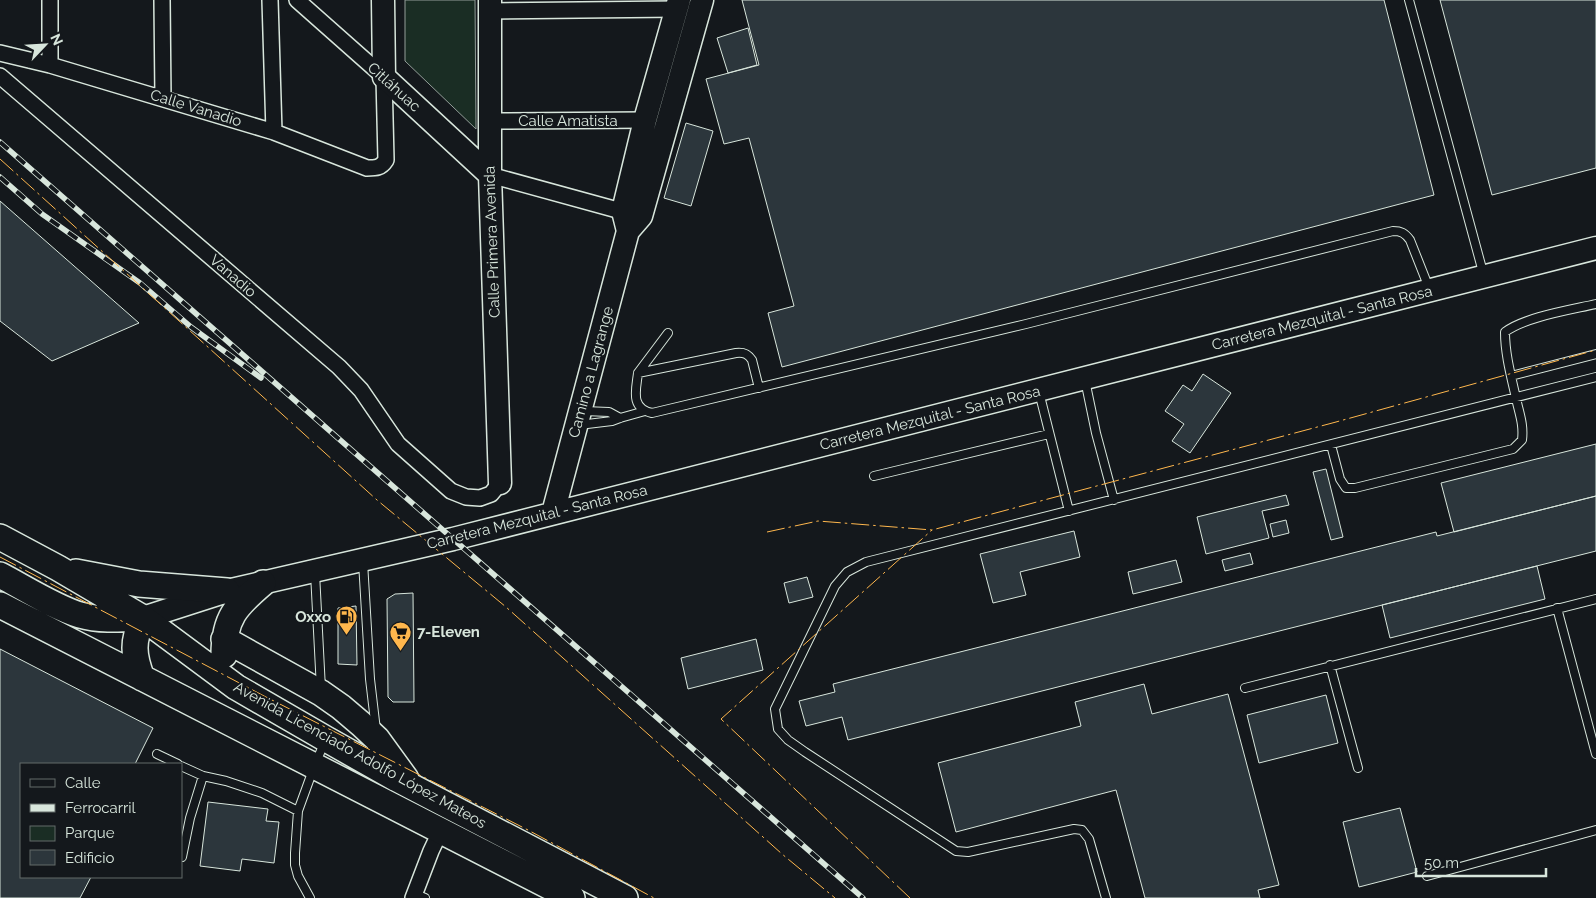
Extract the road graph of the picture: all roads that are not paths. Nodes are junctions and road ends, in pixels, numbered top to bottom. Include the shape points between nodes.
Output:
1 (50, 0) edge
2 (162, 0) edge
3 (270, 0) edge
4 (297, 0) edge
5 (383, 0) edge
6 (702, 0) edge
7 (1410, 0) edge
8 (678, 4) edge
9 (490, 6) edge
10 (0, 53) edge
11 (50, 65) junction
12 (0, 76) edge
13 (384, 77) junction
14 (163, 98) junction
15 (644, 120) junction
16 (491, 121) junction
17 (274, 132) junction
18 (490, 175) junction
19 (630, 219) junction
20 (1596, 248) edge
21 (1484, 276) junction
22 (1430, 290) junction
23 (1596, 304) edge
24 (668, 333) dead end
25 (1596, 354) edge
26 (638, 373) junction
27 (1511, 376) junction
28 (1596, 377) edge
29 (1085, 378) junction
30 (759, 388) junction
31 (1039, 390) junction
32 (1516, 398) junction
33 (645, 411) junction
34 (578, 418) junction
35 (620, 418) junction
36 (1049, 434) junction
37 (1331, 445) junction
38 (874, 476) dead end
39 (500, 483) joint
40 (1114, 500) junction
41 (1069, 511) junction
42 (553, 513) junction
43 (0, 537) edge
44 (363, 560) junction
45 (58, 568) junction
46 (315, 571) junction
47 (0, 575) edge
48 (262, 583) junction
49 (228, 591) junction
50 (1596, 599) edge
51 (0, 605) edge
52 (1557, 608) junction
53 (143, 618) junction
54 (224, 639) junction
55 (1330, 665) junction
56 (142, 678) junction
57 (236, 687) junction
58 (1245, 688) dead end
59 (321, 693) junction
60 (326, 739) junction
61 (377, 739) junction
62 (157, 754) dead end
63 (1596, 754) edge
64 (176, 763) edge
65 (182, 766) edge
66 (314, 767) junction
67 (1358, 768) dead end
68 (203, 776) junction
69 (410, 786) junction
70 (298, 811) junction
71 (182, 814) edge
72 (190, 818) junction
73 (1596, 830) edge
74 (440, 832) junction
75 (182, 857) edge
76 (1427, 876) dead end
77 (418, 897) edge
78 (310, 898) edge
79 (572, 898) edge
80 (625, 898) edge
81 (1106, 898) edge

1 - 11 street
2 - 14 street
3 - 17 street
4 - 13 street, Citláhuac
5 - 13 main road
6 - 19 main road, Camino a Lagrange
7 - 21 lane
8 - 9 street
8 - 15 main road, Camino a Lagrange
9 - 16 main road, Calle Primera Avenida
10 - 11 street, Calle Vanadio
11 - 14 street, Calle Vanadio
12 - 39 street, Vanadio via 339,367 361,390 398,444 452,491 480,498 491,494
13 - 17 street, Calle Vanadio via 386,160 383,165 367,168
13 - 18 main road, Citláhuac
14 - 17 street, Calle Vanadio
15 - 16 street, Calle Amatista
15 - 19 main road, Camino a Lagrange
16 - 18 main road, Calle Primera Avenida
18 - 19 street
18 - 39 main road, Calle Primera Avenida
19 - 34 main road, Camino a Lagrange
20 - 21 main road, Carretera Mezquital - Santa Rosa
21 - 22 main road, Carretera Mezquital - Santa Rosa
22 - 29 main road, Carretera Mezquital - Santa Rosa
22 - 30 lane via 1410,240 1406,234 1393,231
23 - 27 lane via 1526,322 1505,332
24 - 26 lane
25 - 27 lane
26 - 30 lane via 742,352 752,360
26 - 33 lane via 636,398
27 - 32 lane
28 - 32 lane
29 - 31 main road, Carretera Mezquital - Santa Rosa
29 - 40 lane
30 - 33 lane via 652,413
31 - 36 lane
31 - 42 main road, Carretera Mezquital - Santa Rosa
32 - 37 lane
32 - 37 lane via 1524,428 1522,440 1513,449 1346,488 1340,479
33 - 35 lane
34 - 35 lane via 612,421
34 - 35 lane via 609,412
34 - 42 main road, Camino a Lagrange
36 - 38 lane
36 - 41 lane
37 - 40 lane
40 - 41 lane
41 - 81 lane via 866,562 847,572 835,586 775,709 778,728 788,740 956,851 968,852 1082,830 1089,839
42 - 44 main road, Carretera Mezquital - Santa Rosa
43 - 45 main road, Avenida Licenciado Adolfo López Mateos
44 - 46 main road, Carretera Mezquital - Santa Rosa
44 - 61 lane
45 - 49 main road via 139,584
45 - 53 main road, Avenida Licenciado Adolfo López Mateos
46 - 48 main road, Carretera Mezquital - Santa Rosa
46 - 59 lane
47 - 53 main road via 80,615 114,620
48 - 49 main road, Carretera Mezquital - Santa Rosa
48 - 54 main road via 236,609
49 - 53 main road, Carretera Mezquital - Santa Rosa
50 - 52 lane
51 - 56 main road, Avenida Licenciado Adolfo López Mateos
52 - 55 lane
52 - 63 lane
53 - 56 main road via 137,630 134,653
53 - 57 main road, Avenida Licenciado Adolfo López Mateos
54 - 57 main road via 224,655
54 - 59 main road
55 - 58 lane
55 - 67 lane
56 - 66 main road, Avenida Licenciado Adolfo López Mateos
57 - 60 main road, Avenida Licenciado Adolfo López Mateos
59 - 61 main road
60 - 66 lane
60 - 69 main road, Avenida Licenciado Adolfo López Mateos
61 - 69 main road
62 - 64 lane
65 - 68 lane
66 - 70 lane
66 - 74 main road, Avenida Licenciado Adolfo López Mateos
68 - 70 lane via 253,790
68 - 72 lane
69 - 80 main road, Avenida Licenciado Adolfo López Mateos
70 - 78 lane via 295,865
71 - 72 lane
72 - 75 lane
73 - 76 lane
74 - 77 street
74 - 79 main road, Avenida Licenciado Adolfo López Mateos

